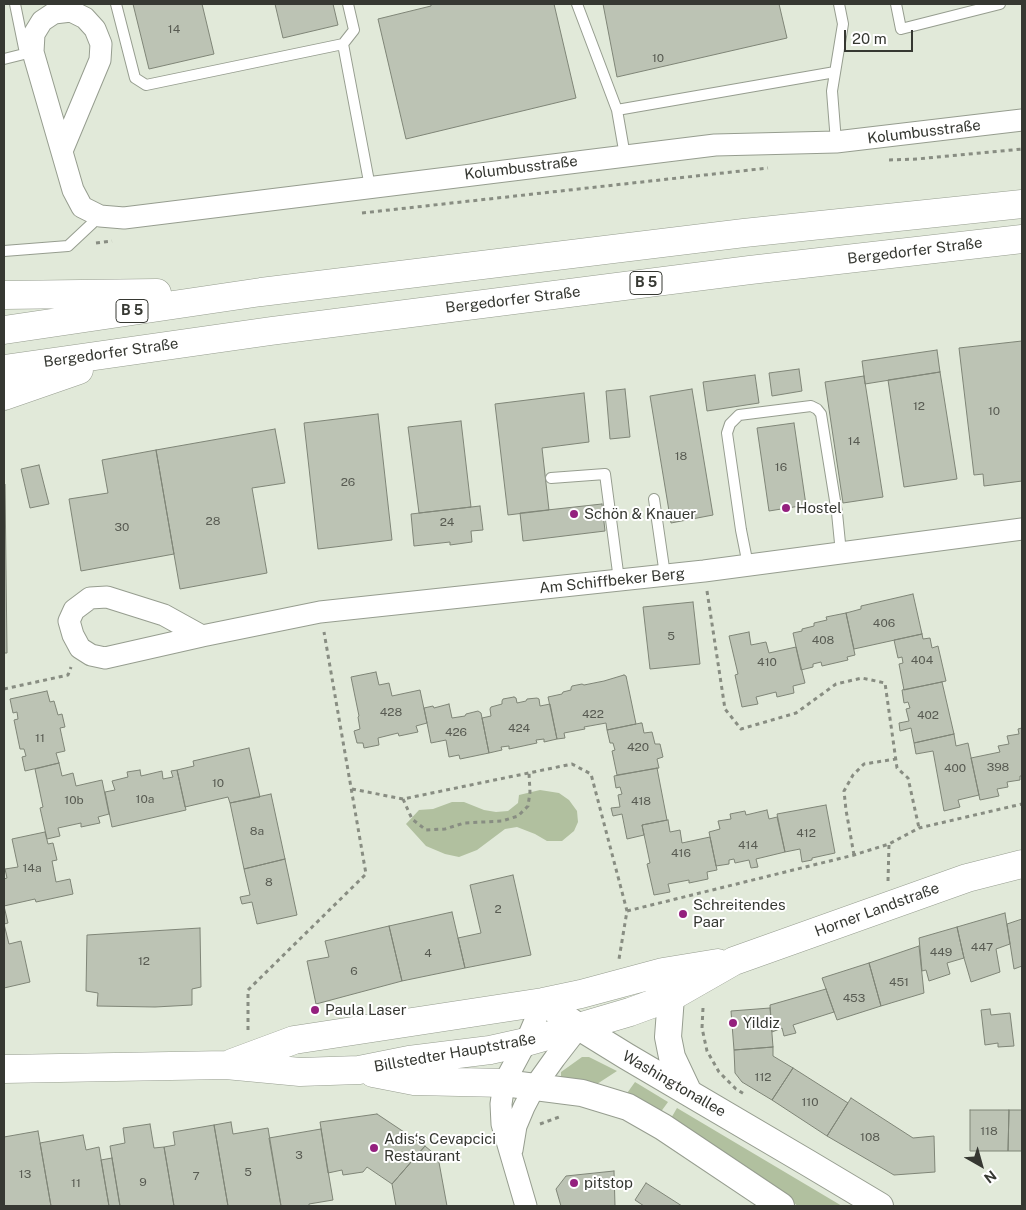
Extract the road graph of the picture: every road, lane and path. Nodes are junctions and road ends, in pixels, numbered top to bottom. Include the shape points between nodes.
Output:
1 (15, 4) edge
2 (116, 4) edge
3 (348, 4) edge
4 (577, 4) edge
5 (839, 4) edge
6 (896, 4) edge
7 (1000, 4) edge
8 (53, 8) edge
9 (343, 44) junction
10 (29, 53) junction
11 (4, 59) edge
12 (835, 72) junction
13 (618, 110) junction
14 (1022, 120) edge
15 (836, 142) junction
16 (1022, 149) edge
17 (62, 151) junction
18 (625, 156) junction
19 (880, 160) dead end
20 (777, 167) dead end
21 (370, 187) junction
22 (1022, 204) edge
23 (354, 214) dead end
24 (100, 216) junction
25 (1022, 239) edge
26 (118, 240) dead end
27 (68, 246) junction
28 (4, 251) edge
29 (261, 292) junction
30 (4, 295) edge
31 (4, 330) edge
32 (142, 348) junction
33 (4, 369) edge
34 (4, 396) edge
35 (551, 478) dead end
36 (654, 500) dead end
37 (1022, 529) edge
38 (841, 553) junction
39 (748, 565) junction
40 (704, 571) junction
41 (665, 575) junction
42 (619, 580) junction
43 (320, 612) junction
44 (202, 636) junction
45 (80, 648) junction
46 (4, 689) edge
47 (896, 759) junction
48 (529, 773) junction
49 (352, 789) junction
50 (403, 799) junction
51 (1022, 804) edge
52 (919, 828) junction
53 (889, 844) junction
54 (854, 855) junction
55 (1022, 864) edge
56 (887, 906) junction
57 (627, 911) junction
58 (734, 961) junction
59 (614, 986) junction
60 (671, 997) junction
61 (542, 1002) junction
62 (703, 1005) dead end
63 (579, 1027) junction
64 (526, 1042) junction
65 (237, 1061) junction
66 (4, 1069) edge
67 (360, 1070) junction
68 (472, 1083) junction
69 (504, 1083) junction
70 (535, 1086) junction
71 (689, 1093) junction
72 (591, 1096) junction
73 (750, 1098) dead end
74 (509, 1125) junction
75 (526, 1206) edge
76 (781, 1206) edge
77 (880, 1206) edge

1 - 10 lane
2 - 9 lane via 135,78 146,85
3 - 9 lane via 354,30
4 - 13 lane
5 - 12 lane via 844,24
6 - 7 lane via 901,29
8 - 10 street, Kolumbusstraße via 34,34
8 - 17 street, Kolumbusstraße via 71,11 85,18 95,29 101,44 100,60
9 - 21 lane
10 - 11 lane
10 - 17 street, Kolumbusstraße
12 - 13 lane
12 - 15 lane via 832,92
13 - 18 lane
14 - 15 street, Kolumbusstraße
15 - 18 street, Kolumbusstraße via 714,145
16 - 19 path
17 - 24 street, Kolumbusstraße via 73,190 82,207
18 - 21 street, Kolumbusstraße
20 - 23 path
21 - 24 street, Kolumbusstraße via 124,218
22 - 29 main road, B 5 via 744,233
24 - 27 lane
25 - 32 main road, Bergedorfer Straße / B 5 via 750,270
26 - 27 path
27 - 28 lane
29 - 30 main road
29 - 31 main road, B 5
32 - 33 main road, Bergedorfer Straße / B 5
32 - 34 main road
35 - 42 lane via 605,474
36 - 41 lane
37 - 38 street, Am Schiffbeker Berg
38 - 39 street, Am Schiffbeker Berg
38 - 39 lane via 821,414 811,406 793,408 739,416 730,424 727,433
39 - 40 street, Am Schiffbeker Berg
40 - 41 street, Am Schiffbeker Berg
40 - 47 path via 725,709 741,729 796,712 836,684 862,678 885,684
41 - 42 street, Am Schiffbeker Berg
42 - 43 street, Am Schiffbeker Berg
43 - 44 street, Am Schiffbeker Berg
43 - 49 path
44 - 45 street, Am Schiffbeker Berg via 105,658
44 - 45 street via 164,615 106,597 90,598 74,610 69,621
45 - 46 path via 68,675
47 - 52 path via 897,768 908,778
47 - 54 path via 864,764 844,791
48 - 50 path
48 - 50 path via 528,806 518,816 502,821 426,830 412,819
48 - 57 path via 572,764 591,774
49 - 50 path
49 - 65 path via 366,874 248,990
51 - 52 path
52 - 53 path
53 - 54 path
53 - 56 path
54 - 57 path
55 - 56 main road, Horner Landstraße via 967,878
56 - 58 main road, Horner Landstraße
57 - 59 path
58 - 59 main road, Horner Landstraße via 663,972
58 - 60 main road, Horner Landstraße
59 - 61 main road, Horner Landstraße
60 - 63 main road, Horner Landstraße
60 - 71 street via 668,1037 672,1057
61 - 63 street, Washingtonallee
61 - 64 street
61 - 65 main road, Billstedter Hauptstraße via 294,1040
62 - 73 path, Washingtonallee via 702,1028 707,1051 719,1072
63 - 64 main road, Billstedter Hauptstraße
63 - 70 street
63 - 71 street, Washingtonallee
64 - 67 main road, Billstedter Hauptstraße
64 - 69 street
65 - 66 main road, Billstedter Hauptstraße
65 - 67 main road, Billstedter Hauptstraße via 300,1072
67 - 68 main road, Billstedter Hauptstraße via 414,1081
68 - 69 main road, Billstedter Hauptstraße
68 - 74 street
69 - 70 street
69 - 74 street via 501,1104
70 - 72 street
70 - 74 street
71 - 77 street, Washingtonallee
72 - 74 path via 563,1116 533,1127
72 - 76 street via 628,1107 656,1123
74 - 75 street via 511,1157

